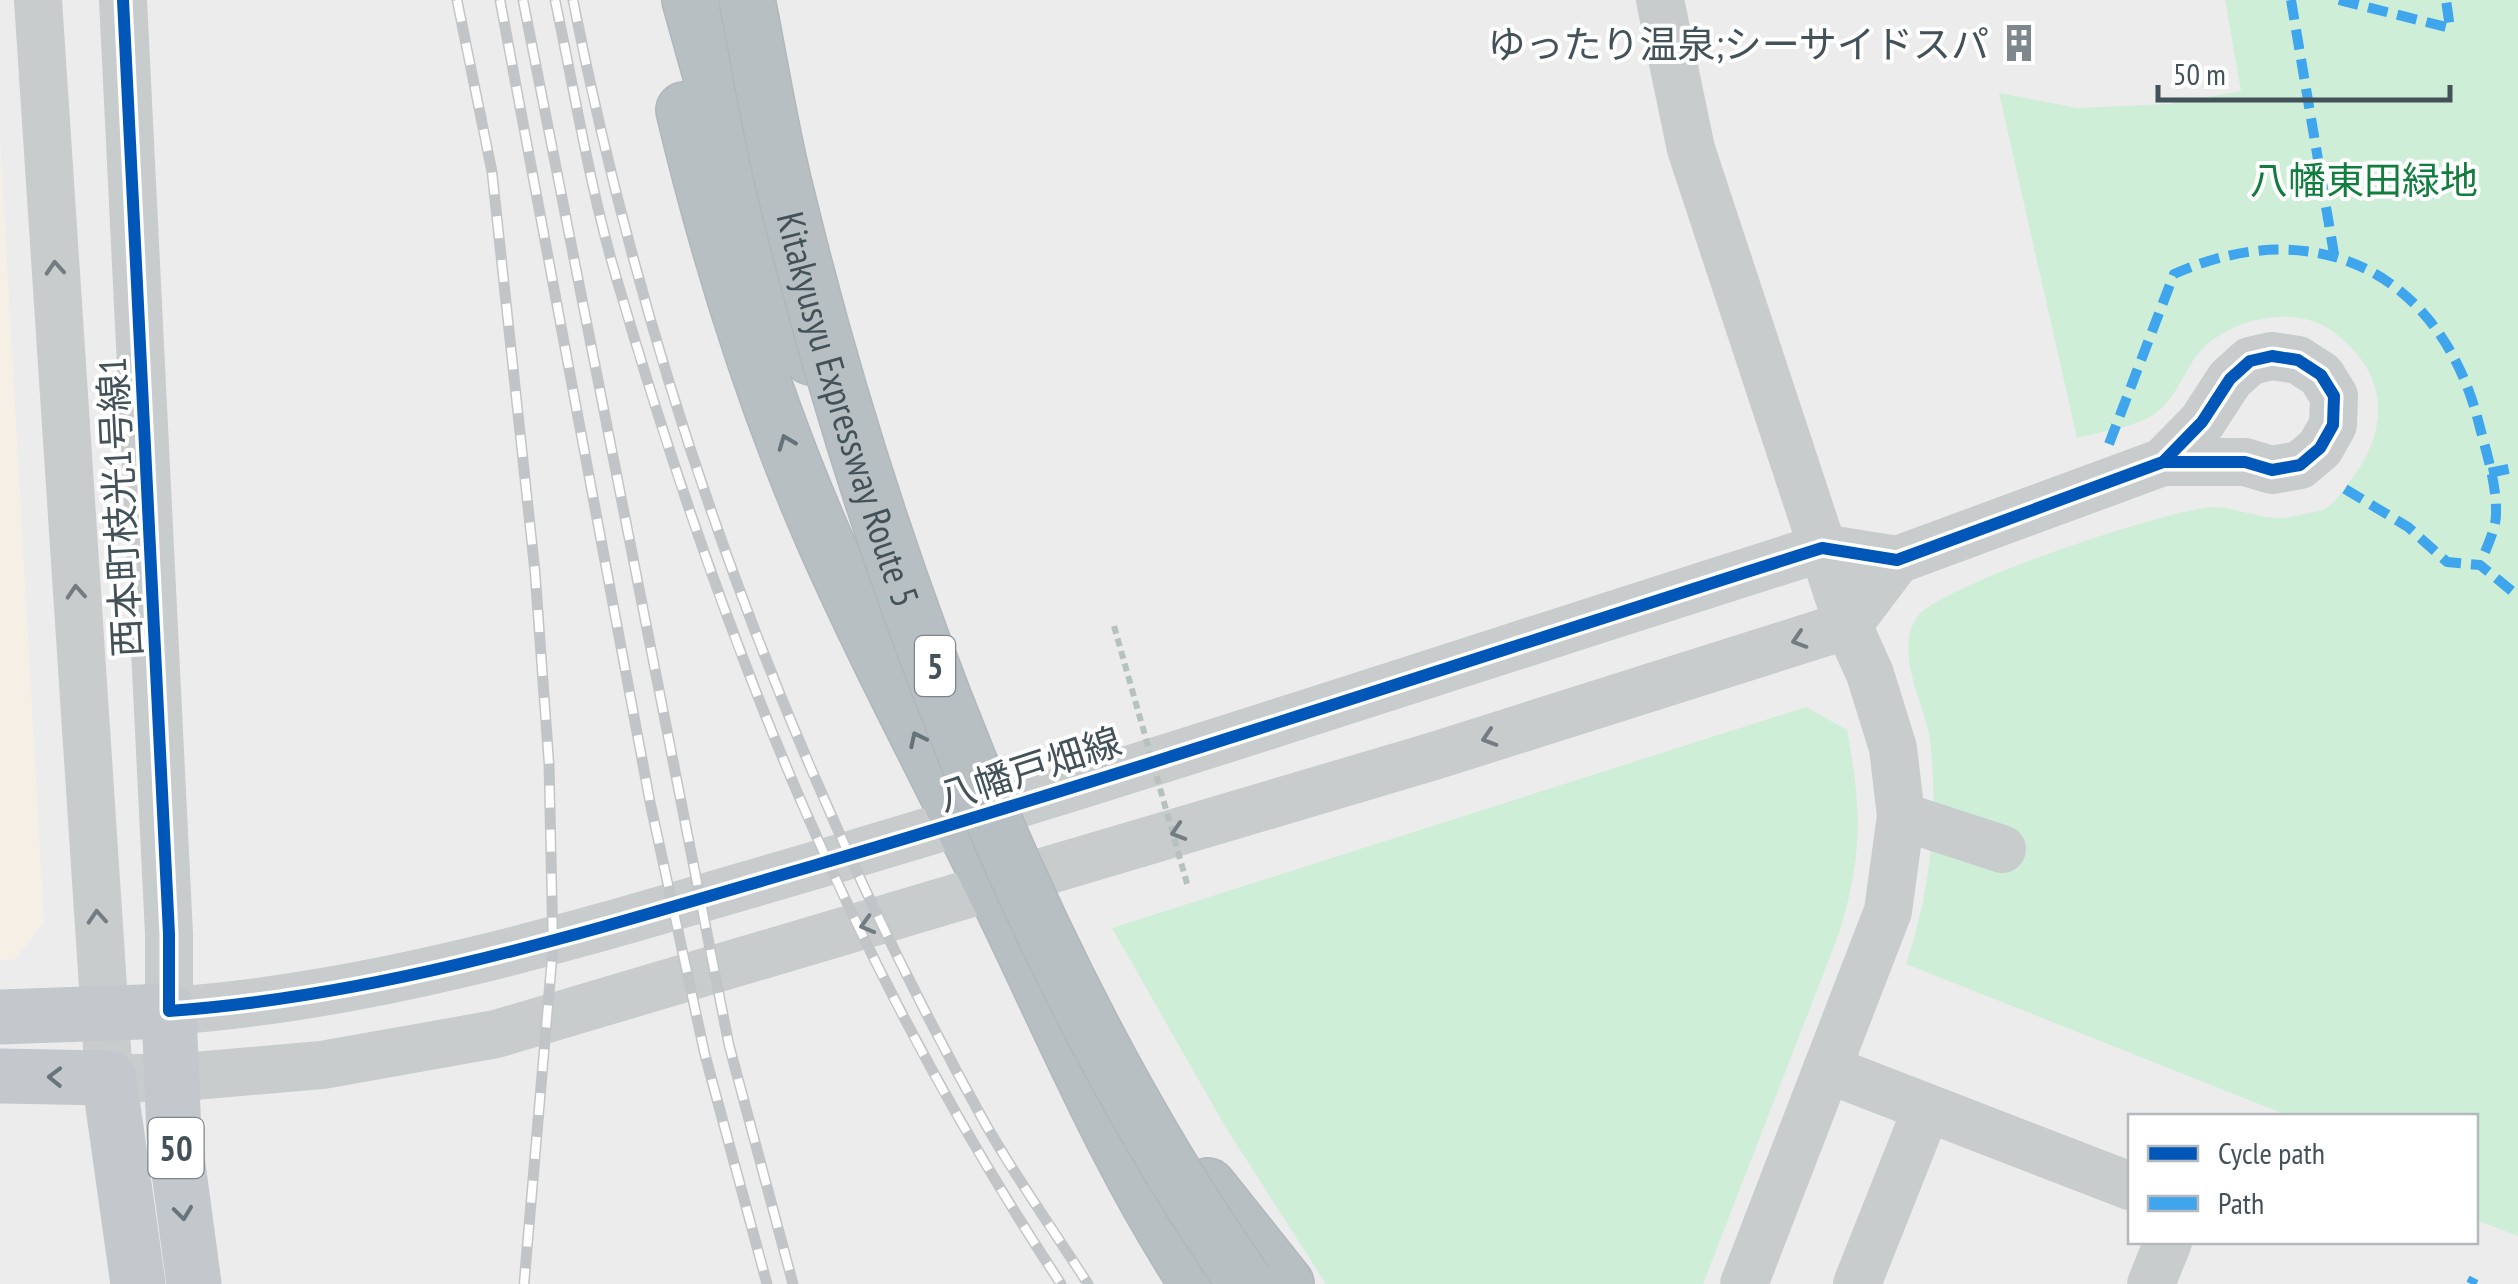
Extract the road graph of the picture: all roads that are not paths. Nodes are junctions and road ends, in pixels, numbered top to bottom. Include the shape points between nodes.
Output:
1 (38, 0) edge
2 (124, 0) edge
3 (658, 0) edge
4 (690, 0) edge
5 (747, 0) edge
6 (1660, 0) edge
7 (717, 168) junction
8 (2163, 462) dead end
9 (1822, 548) junction
10 (1898, 560) junction
11 (1848, 625) junction
12 (1010, 805) junction
13 (1901, 816) junction
14 (959, 822) junction
15 (2002, 849) dead end
16 (1016, 881) junction
17 (168, 1012) junction
18 (103, 1014) junction
19 (0, 1017) edge
20 (1827, 1069) junction
21 (0, 1076) edge
22 (110, 1078) junction
23 (172, 1078) junction
24 (1927, 1108) junction
25 (2128, 1185) edge
26 (2167, 1244) edge
27 (138, 1284) edge
28 (194, 1284) edge
29 (1198, 1284) edge
30 (1246, 1284) edge
31 (1286, 1284) edge
32 (1744, 1284) edge
33 (1856, 1284) edge
34 (2151, 1284) edge

18 -> 1 street, 西本町枝光1号線1
2 - 17 street, 西本町枝光1号線1
3 - 7 highway
4 - 7 highway
5 - 30 highway, Kitakyusyu Expressway Route 5 / 5, bridge via 785,192 908,597 1004,842 1076,994
6 - 9 street via 1691,148
7 - 12 highway
14 -> 7 highway via 782,434 738,309
8 - 10 street
9 - 10 street, 八幡戸畑線
9 - 11 street
9 - 12 street, 八幡戸畑線
10 - 11 street
11 - 13 street via 1893,748
11 -> 16 street
12 - 14 street, 八幡戸畑線
12 - 16 highway
13 - 15 street
13 - 20 street via 1888,911
14 - 16 highway
14 - 17 street, 八幡戸畑線 via 502,957 330,994
16 -> 23 street via 496,1034 322,1065
16 - 29 highway via 1168,1240
16 - 31 highway via 1223,1209
17 - 18 main road, 八幡戸畑線
17 - 23 main road, 50
18 - 19 main road, 八幡戸畑線
18 - 22 street, 西本町枝光1号線1
20 - 24 street
20 - 32 street
22 -> 21 main road, 50
22 - 23 street
22 - 27 main road, 50
23 -> 28 main road, 50
24 - 25 street
24 - 33 street
26 - 34 street

